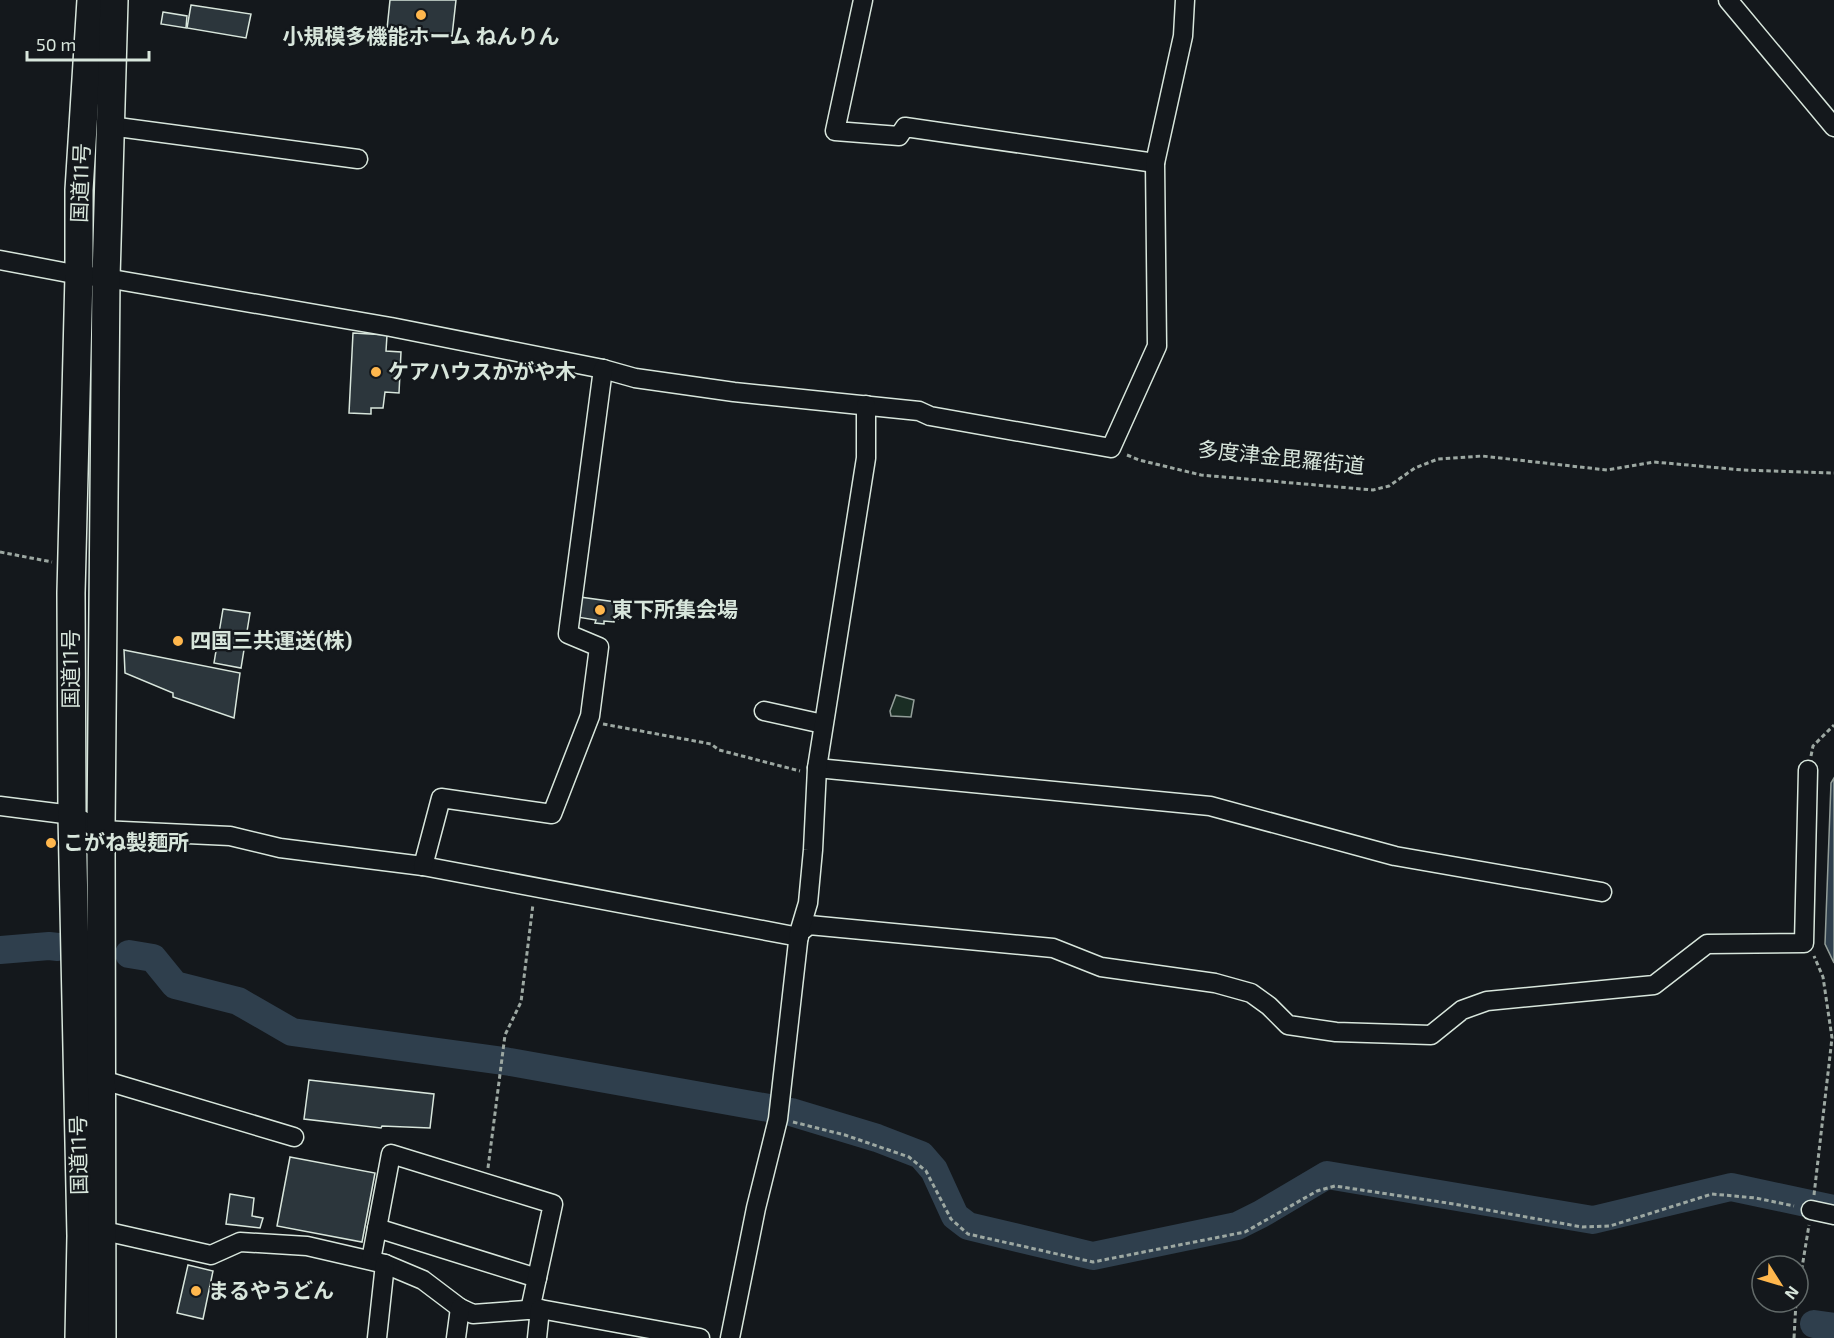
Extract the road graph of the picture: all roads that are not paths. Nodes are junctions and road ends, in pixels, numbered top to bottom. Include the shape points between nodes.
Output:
1 (91, 0) edge
2 (114, 0) edge
3 (863, 0) edge
4 (1185, 0) edge
5 (1728, 0) edge
6 (110, 126) junction
7 (1834, 127) edge
8 (358, 159) dead end
9 (1155, 163) junction
10 (0, 260) edge
11 (79, 275) junction
12 (106, 278) junction
13 (603, 369) junction
14 (866, 405) junction
15 (764, 711) dead end
16 (823, 724) junction
17 (1808, 770) road end
18 (816, 772) junction
19 (0, 806) edge
20 (72, 815) junction
21 (101, 830) junction
22 (423, 866) junction
23 (1602, 892) dead end
24 (797, 935) junction
25 (103, 1080) junction
26 (294, 1137) dead end
27 (1812, 1204) road end
28 (1834, 1215) edge
29 (377, 1228) junction
30 (92, 1229) junction
31 (378, 1262) junction
32 (537, 1278) junction
33 (460, 1308) junction
34 (535, 1310) junction
35 (616, 1330) edge
36 (79, 1338) edge
37 (102, 1338) edge
38 (377, 1338) edge
39 (456, 1338) edge
40 (537, 1338) edge
41 (700, 1338) edge
42 (730, 1338) edge

1 - 11 highway, 国道11号 via 79,190
2 - 6 highway, 国道11号
3 - 9 street via 836,131 899,136 905,127
4 - 9 street via 1183,36
5 - 7 street
6 - 8 street
6 - 12 highway, 国道11号
9 - 14 street via 1157,346 1112,448 919,411
10 - 11 street
11 - 12 street
11 - 20 highway, 国道11号 via 72,565
12 - 13 street via 391,327
12 - 21 highway, 国道11号
13 - 14 street via 635,378 734,392
13 - 22 street via 568,634 599,647 588,721 552,814 441,798
14 - 16 street via 866,458
15 - 16 street
16 - 18 street
17 - 24 street via 1804,942 1707,944 1654,986 1487,1001 1462,1010 1431,1035 1336,1032 1288,1025 1251,993 1215,983 1101,967 1053,948 809,925
18 - 23 street via 1210,806 1395,856
18 - 24 street via 808,903
19 - 20 street
20 - 21 street
20 - 30 highway, 国道11号
21 - 22 street via 230,836 280,848
21 - 25 highway, 国道11号
22 - 24 street
24 - 42 street via 779,1114
25 - 26 street
25 - 30 highway, 国道11号
27 - 28 street
29 - 31 street
29 - 32 street
29 - 32 street via 391,1154 553,1204
30 - 31 street via 211,1255 240,1242 307,1246
30 - 36 highway, 国道11号
30 - 37 highway, 国道11号
31 - 33 street via 423,1281
31 - 38 street
32 - 34 street
33 - 34 street via 473,1314
33 - 39 street
34 - 35 street
34 - 40 street
35 - 41 street

